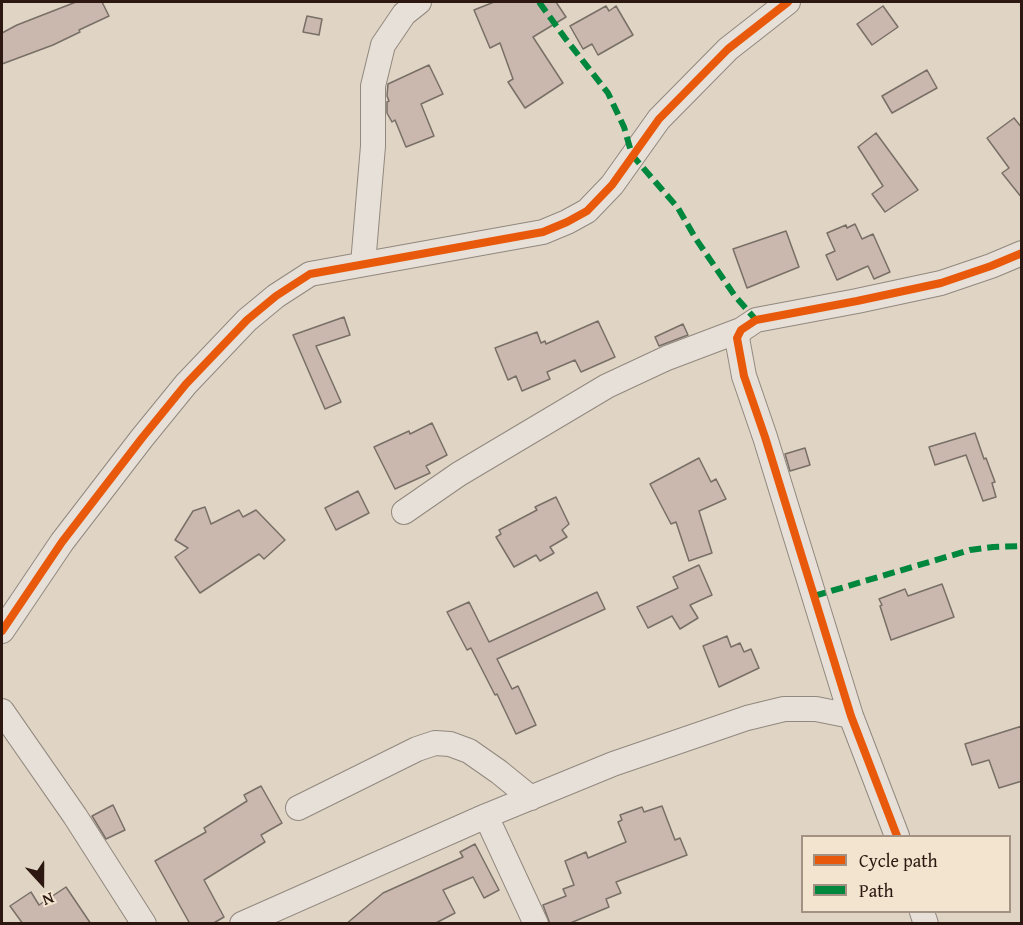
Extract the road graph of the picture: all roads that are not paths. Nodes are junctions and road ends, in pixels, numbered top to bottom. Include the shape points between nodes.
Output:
1 (419, 2) edge
2 (788, 2) edge
3 (1022, 253) edge
4 (363, 264) junction
5 (741, 330) junction
6 (404, 512) dead end
7 (2, 631) edge
8 (2, 711) edge
9 (851, 716) junction
10 (531, 798) junction
11 (298, 808) dead end
12 (486, 816) junction
13 (896, 835) edge
14 (144, 924) edge
15 (242, 924) edge
16 (536, 924) edge

1 - 4 street via 404,14 383,45 373,86 373,146
2 - 4 street via 728,49 659,119 612,185 587,211 543,232
3 - 5 street via 940,283 777,315 756,320
4 - 7 street via 310,274 247,321 186,384 113,474
5 - 6 street via 667,358 607,387 459,474
5 - 9 street via 737,338 744,376
8 - 14 street
9 - 10 street via 816,709 784,709 747,718 613,764
9 - 13 street
10 - 11 street via 469,751 435,743
10 - 12 street
12 - 15 street
12 - 16 street

